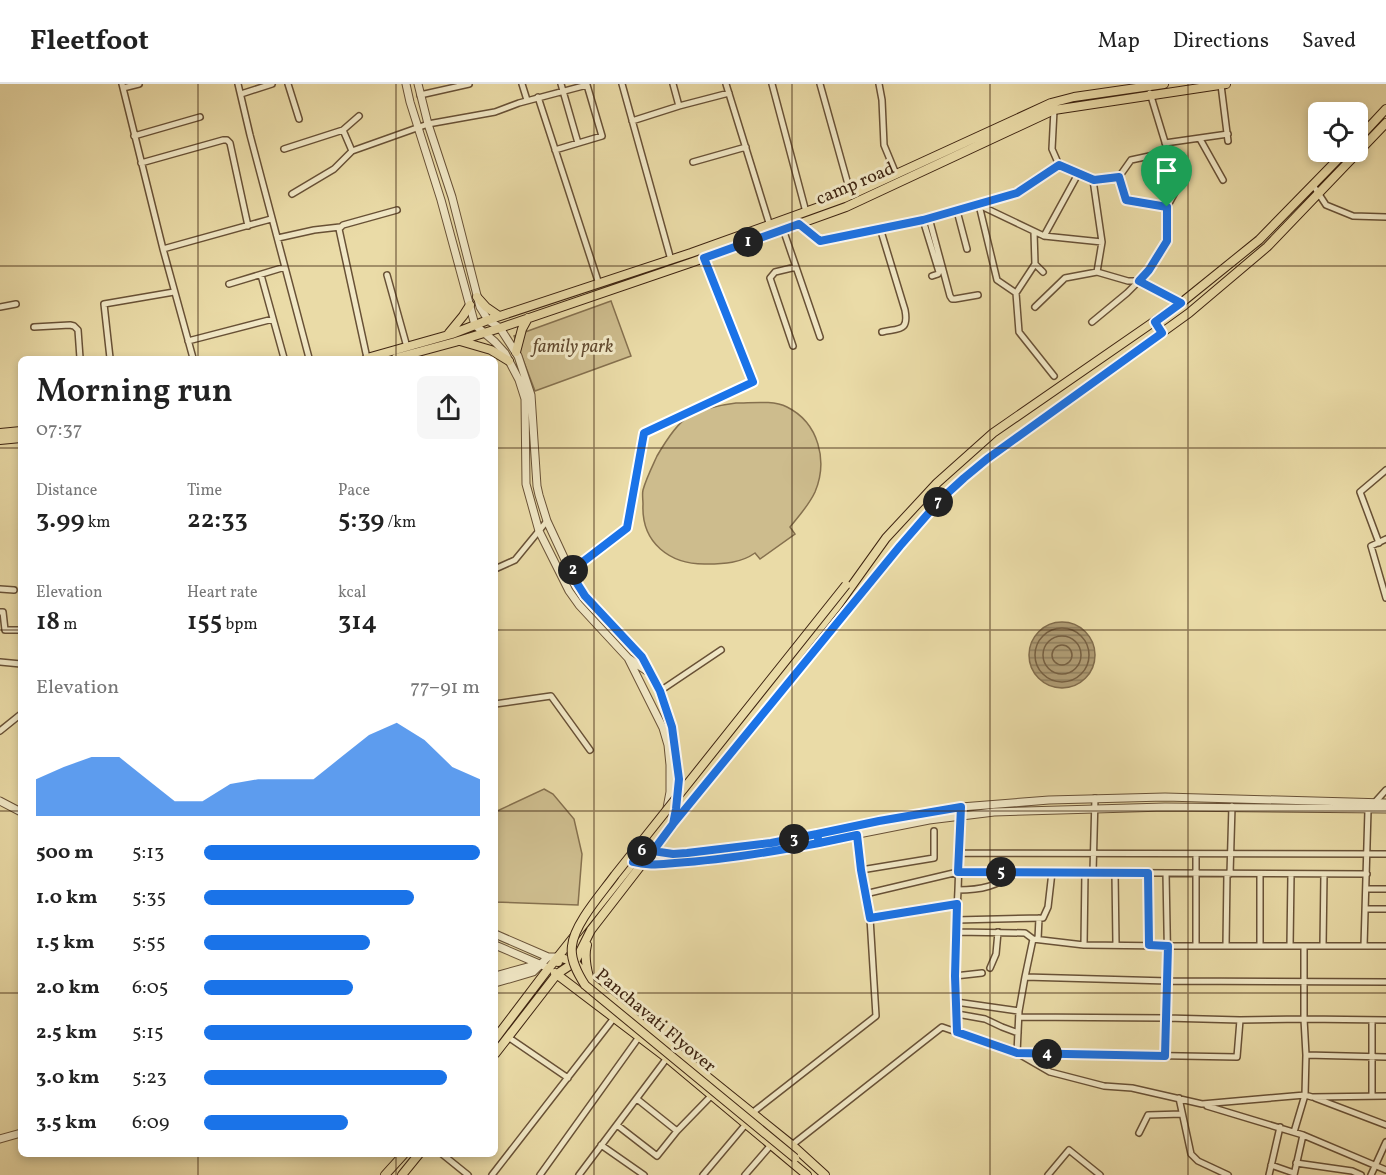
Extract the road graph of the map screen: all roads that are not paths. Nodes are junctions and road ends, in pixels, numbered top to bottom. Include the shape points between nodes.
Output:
1 (139, 84) edge
2 (238, 84) edge
3 (272, 84) edge
4 (288, 84) edge
5 (406, 84) edge
6 (418, 84) edge
7 (466, 84) edge
8 (522, 84) edge
9 (561, 84) edge
10 (622, 84) edge
11 (673, 84) edge
12 (726, 84) edge
13 (772, 84) edge
14 (820, 84) edge
15 (879, 84) edge
16 (1164, 84) edge
17 (1226, 84) edge
18 (1221, 85) edge
19 (123, 86) edge
20 (562, 91) junction
21 (1150, 91) junction
22 (729, 93) junction
23 (241, 94) junction
24 (420, 95) junction
25 (538, 97) junction
26 (527, 100) junction
27 (679, 106) junction
28 (1386, 109) edge
29 (1054, 110) junction
30 (359, 116) dead end
31 (200, 117) dead end
32 (299, 118) dead end
33 (632, 121) junction
34 (1386, 123) edge
35 (428, 124) junction
36 (417, 128) junction
37 (1368, 128) edge
38 (343, 130) junction
39 (134, 136) junction
40 (1200, 139) junction
41 (578, 143) junction
42 (1165, 143) junction
43 (746, 147) junction
44 (284, 149) dead end
45 (555, 150) junction
46 (352, 151) junction
47 (1168, 152) junction
48 (693, 162) dead end
49 (934, 162) junction
50 (1335, 162) edge
51 (141, 163) junction
52 (1059, 165) junction
53 (896, 174) junction
54 (1078, 174) junction
55 (1119, 177) junction
56 (1094, 180) junction
57 (1223, 180) dead end
58 (1313, 185) junction
59 (292, 194) dead end
60 (1319, 194) junction
61 (853, 199) junction
62 (979, 205) junction
63 (1167, 207) junction
64 (397, 210) dead end
65 (957, 211) junction
66 (806, 212) junction
67 (1386, 217) edge
68 (271, 219) junction
69 (926, 219) junction
70 (799, 224) junction
71 (248, 226) junction
72 (340, 227) junction
73 (880, 228) junction
74 (771, 229) junction
75 (783, 229) junction
76 (1034, 232) junction
77 (1044, 236) junction
78 (278, 238) junction
79 (1102, 242) junction
80 (163, 249) junction
81 (967, 249) dead end
82 (704, 258) junction
83 (671, 260) junction
84 (1035, 264) junction
85 (285, 267) junction
86 (796, 267) junction
87 (1043, 272) dead end
88 (1097, 272) junction
89 (261, 275) junction
90 (387, 275) dead end
91 (932, 276) dead end
92 (1139, 281) junction
93 (229, 284) dead end
94 (599, 284) junction
95 (174, 292) junction
96 (1016, 293) junction
97 (978, 295) dead end
98 (477, 297) junction
99 (1181, 303) junction
100 (16, 304) dead end
101 (470, 305) junction
102 (0, 306) edge
103 (1035, 307) dead end
104 (1189, 313) junction
105 (499, 316) junction
106 (528, 318) junction
107 (273, 320) junction
108 (488, 320) junction
109 (1092, 322) dead end
110 (1155, 322) junction
111 (475, 325) junction
112 (34, 327) dead end
113 (500, 328) junction
114 (484, 332) junction
115 (882, 332) dead end
116 (1162, 333) junction
117 (446, 336) junction
118 (820, 337) dead end
119 (188, 341) junction
120 (460, 341) junction
121 (793, 346) dead end
122 (407, 347) junction
123 (516, 352) junction
124 (80, 356) edge
125 (111, 356) edge
126 (192, 356) edge
127 (283, 356) edge
128 (308, 356) edge
129 (367, 356) edge
130 (374, 356) edge
131 (404, 356) edge
132 (510, 361) junction
133 (1054, 376) dead end
134 (18, 430) edge
135 (0, 433) edge
136 (18, 438) edge
137 (0, 440) edge
138 (1386, 470) edge
139 (547, 521) junction
140 (539, 531) junction
141 (1386, 539) edge
142 (1379, 543) junction
143 (498, 568) edge
144 (571, 571) junction
145 (859, 576) junction
146 (0, 589) edge
147 (14, 590) dead end
148 (1386, 598) edge
149 (0, 612) edge
150 (18, 630) edge
151 (721, 650) dead end
152 (628, 658) junction
153 (0, 662) edge
154 (18, 664) edge
155 (649, 672) junction
156 (660, 691) junction
157 (498, 704) edge
158 (18, 716) edge
159 (0, 731) edge
160 (590, 750) dead end
161 (1386, 790) edge
162 (1095, 798) junction
163 (1232, 799) junction
164 (0, 801) edge
165 (1374, 802) junction
166 (1386, 802) edge
167 (961, 807) junction
168 (1095, 808) junction
169 (1232, 808) junction
170 (671, 809) junction
171 (1386, 809) edge
172 (18, 810) edge
173 (1368, 810) junction
174 (961, 817) junction
175 (673, 824) junction
176 (934, 831) dead end
177 (817, 834) junction
178 (857, 835) junction
179 (819, 843) junction
180 (649, 849) junction
181 (959, 853) junction
182 (1093, 853) junction
183 (1196, 854) junction
184 (1230, 854) junction
185 (1367, 854) junction
186 (1386, 854) edge
187 (633, 862) junction
188 (643, 865) junction
189 (861, 870) junction
190 (958, 872) junction
191 (1016, 872) junction
192 (1052, 872) junction
193 (1085, 872) junction
194 (1093, 872) junction
195 (1115, 873) junction
196 (1148, 873) junction
197 (1166, 873) junction
198 (1197, 874) junction
199 (1228, 874) junction
200 (1260, 874) junction
201 (1291, 874) junction
202 (1324, 874) junction
203 (1367, 874) junction
204 (1367, 889) junction
205 (1386, 889) edge
206 (958, 890) junction
207 (865, 894) junction
208 (957, 904) junction
209 (1366, 909) junction
210 (1386, 909) edge
211 (870, 918) junction
212 (1039, 918) junction
213 (956, 920) junction
214 (591, 930) junction
215 (956, 932) junction
216 (998, 932) junction
217 (498, 935) edge
218 (1036, 939) junction
219 (1084, 945) junction
220 (1116, 945) junction
221 (1149, 945) junction
222 (1290, 945) junction
223 (498, 946) edge
224 (1168, 946) junction
225 (1196, 946) junction
226 (1226, 946) junction
227 (1260, 946) junction
228 (1304, 946) junction
229 (1323, 946) junction
230 (1364, 946) junction
231 (1386, 946) edge
232 (548, 957) junction
233 (575, 962) junction
234 (558, 966) junction
235 (542, 967) junction
236 (990, 968) dead end
237 (982, 974) dead end
238 (498, 975) edge
239 (955, 976) junction
240 (1025, 977) junction
241 (1168, 981) junction
242 (1304, 981) junction
243 (498, 982) edge
244 (1386, 982) edge
245 (591, 983) junction
246 (957, 1002) junction
247 (957, 1014) junction
248 (1019, 1014) junction
249 (614, 1018) junction
250 (1166, 1018) junction
251 (1304, 1019) junction
252 (1240, 1020) junction
253 (1372, 1020) junction
254 (1386, 1020) edge
255 (957, 1032) junction
256 (1018, 1033) junction
257 (639, 1036) junction
258 (508, 1037) junction
259 (498, 1040) edge
260 (498, 1042) edge
261 (1017, 1053) junction
262 (1306, 1055) junction
263 (1165, 1056) junction
264 (1372, 1057) junction
265 (1386, 1057) edge
266 (667, 1058) junction
267 (568, 1078) junction
268 (712, 1095) junction
269 (1372, 1095) junction
270 (1309, 1096) junction
271 (1386, 1096) edge
272 (1179, 1098) junction
273 (637, 1099) junction
274 (1202, 1104) junction
275 (752, 1113) junction
276 (1182, 1114) junction
277 (746, 1124) junction
278 (617, 1125) junction
279 (1386, 1125) edge
280 (1281, 1127) junction
281 (677, 1131) junction
282 (1294, 1132) junction
283 (1139, 1133) dead end
284 (18, 1134) edge
285 (1303, 1135) junction
286 (0, 1139) edge
287 (1386, 1142) edge
288 (771, 1144) junction
289 (601, 1145) junction
290 (792, 1145) junction
291 (401, 1157) edge
292 (417, 1157) edge
293 (446, 1157) edge
294 (1296, 1163) junction
295 (1271, 1165) junction
296 (1376, 1166) junction
297 (1386, 1170) edge
298 (581, 1173) edge
299 (801, 1173) edge
300 (1294, 1174) edge
301 (385, 1175) edge
302 (402, 1175) edge
303 (468, 1175) edge
304 (492, 1175) edge
305 (540, 1175) edge
306 (590, 1175) edge
307 (644, 1175) edge
308 (703, 1175) edge
309 (746, 1175) edge
310 (825, 1175) edge
311 (1048, 1175) edge
312 (1100, 1175) edge
313 (1228, 1175) edge
314 (1269, 1175) edge
315 (1361, 1175) edge
316 (1371, 1175) edge

1 - 19 street
2 - 23 street
3 - 23 street
4 - 32 street
5 - 36 street
6 - 24 street
7 - 24 street
8 - 26 street
9 - 20 street
10 - 33 street
11 - 27 street
12 - 22 street
13 - 66 street
14 - 61 street
15 - 53 street via 884,145
16 - 21 main road, camp road
17 - 18 main road, camp road
18 - 21 main road, camp road
18 - 40 street via 1228,138
19 - 39 street
20 - 25 street
20 - 41 street
20 - 41 street via 587,84 602,136
21 - 29 main road, camp road
21 - 42 street
21 - 49 main road, camp road via 1074,97 1051,103
22 - 27 street
22 - 43 street
23 - 68 street
24 - 35 street
25 - 26 street
25 - 45 street
26 - 35 street via 495,112
27 - 33 street
28 - 37 main road
29 - 49 main road, camp road
29 - 52 street via 1052,149
30 - 38 street
31 - 39 street
33 - 83 street
34 - 60 main road
35 - 36 street
35 - 98 street via 452,197
36 - 46 street
36 - 101 street
38 - 44 street
38 - 46 street
39 - 51 street
40 - 42 street
40 - 57 street
41 - 45 street
42 - 47 street
43 - 48 street
43 - 74 street
45 - 94 street
46 - 59 street via 334,169
47 - 55 street via 1131,160
47 - 63 street via 1179,185
49 - 53 main road, camp road
49 - 61 main road, camp road
50 - 58 main road
51 - 71 street via 227,140
51 - 80 street
52 - 54 street
52 - 62 street via 1017,193
53 - 61 main road, camp road
54 - 56 street
54 - 77 street
55 - 56 street
55 - 63 street via 1126,200
56 - 79 street
58 - 60 street
58 - 99 main road via 1259,240
60 - 67 street via 1326,205 1353,216
60 - 104 main road via 1267,247
61 - 66 main road, camp road
61 - 70 main road, camp road
62 - 65 street
62 - 76 street
62 - 96 street via 997,280
63 - 92 street via 1167,241
64 - 72 street
65 - 69 street
65 - 81 street
66 - 74 main road, camp road
68 - 71 street
68 - 78 street
69 - 73 street
69 - 91 street via 939,272
69 - 97 street via 952,299
70 - 73 street via 820,241
70 - 75 main road, camp road
71 - 80 street
72 - 78 street
72 - 129 street
73 - 115 street via 906,321 901,328
74 - 75 main road, camp road
74 - 82 main road, camp road
74 - 83 main road, camp road
75 - 86 street
76 - 77 street
76 - 84 street
77 - 79 street
78 - 85 street
79 - 88 street
80 - 95 street
82 - 106 main road, camp road
82 - 144 street via 753,382 644,433 627,528
83 - 94 main road, camp road
84 - 87 street
84 - 96 street
85 - 89 street
85 - 128 street
86 - 118 street
86 - 121 street via 775,272 770,278
88 - 92 street
88 - 103 street via 1065,278
89 - 93 street
89 - 107 street
90 - 122 street
92 - 99 street
92 - 109 street
94 - 105 main road, camp road
95 - 119 street
95 - 125 street via 104,304
96 - 133 street via 1019,332
98 - 105 main road
98 - 108 street
99 - 104 main road
99 - 110 main road
100 - 102 street
101 - 111 street
101 - 117 main road
104 - 116 main road
105 - 108 main road, camp road
106 - 113 main road, camp road
106 - 123 main road
107 - 119 street
107 - 127 street
108 - 111 main road, camp road
108 - 113 street
110 - 116 main road
110 - 145 main road via 976,448 886,538
111 - 114 street
111 - 117 main road, camp road
112 - 124 street via 76,327
113 - 114 main road, camp road
113 - 123 street
114 - 120 main road, camp road
114 - 132 street
116 - 175 main road via 987,459 940,500
117 - 122 main road, camp road
119 - 126 street
120 - 131 main road, camp road
120 - 132 main road via 491,350
122 - 130 main road, camp road
123 - 139 street via 531,395 537,486
132 - 140 street via 525,399 526,484
134 - 135 main road
136 - 137 main road
138 - 142 street via 1360,492
139 - 140 street
139 - 144 street
140 - 143 street via 515,560
140 - 152 street via 572,596
141 - 142 street
142 - 148 street via 1371,546
144 - 155 street via 585,596 639,653
145 - 170 main road
145 - 170 main road, Panchavati Flyover, bridge via 846,585
146 - 147 street
149 - 150 street via 5,630
151 - 156 street
152 - 155 street
152 - 170 street via 668,745
153 - 154 street
155 - 156 street
156 - 170 street via 672,727 679,779
157 - 160 street via 551,696
158 - 159 street
161 - 165 street
162 - 163 street
162 - 167 street
162 - 168 street
163 - 165 street
163 - 169 street
164 - 172 street
165 - 166 street
165 - 173 street
167 - 174 street
167 - 177 street
168 - 169 street
168 - 174 street
168 - 182 street
169 - 173 street
169 - 184 street
170 - 175 street
170 - 180 main road
170 - 299 main road, Panchavati Flyover, bridge via 583,918 571,948 574,965 585,985 795,1158 802,1165
171 - 173 street
173 - 185 street
174 - 178 street
174 - 181 street
175 - 180 main road
176 - 189 street via 934,858
177 - 179 street
177 - 180 street via 687,853
178 - 179 street
178 - 189 street
179 - 188 street via 758,854
180 - 187 main road
180 - 188 main road
181 - 182 street
181 - 190 street
182 - 183 street
182 - 194 street
183 - 184 street
183 - 198 street
184 - 185 street
184 - 199 street
185 - 186 street
185 - 203 street
187 - 188 street
187 - 234 main road
188 - 214 main road
189 - 207 street
190 - 191 street
190 - 206 street
190 - 207 street
191 - 192 street
191 - 206 street via 1000,883 977,890
192 - 193 street
192 - 212 street via 1048,907 1043,918
193 - 194 street
193 - 219 street
194 - 195 street
195 - 196 street
195 - 220 street
196 - 197 street
196 - 221 street
197 - 198 street
197 - 224 street
198 - 199 street
198 - 225 street
199 - 200 street
199 - 226 street
200 - 201 street
200 - 227 street
201 - 202 street
201 - 222 street
202 - 203 street
202 - 229 street
203 - 204 street
204 - 205 street
204 - 209 street
206 - 208 street
207 - 211 street
208 - 211 street
208 - 213 street
209 - 210 street
209 - 230 street
211 - 275 street via 876,1016
212 - 213 street
212 - 218 street
213 - 215 street
214 - 233 main road
214 - 245 main road via 585,951
215 - 216 street
215 - 239 street
216 - 218 street via 1025,933
216 - 236 street
217 - 232 street
218 - 219 street
218 - 240 street
219 - 220 street
220 - 221 street
221 - 224 street
222 - 227 street
222 - 228 street
223 - 235 street
224 - 225 street
224 - 241 street
225 - 226 street
226 - 227 street
228 - 229 street
228 - 242 street
229 - 230 street
230 - 231 street
232 - 234 street
232 - 235 street
233 - 234 main road
233 - 234 main road
233 - 245 main road
234 - 235 main road
234 - 235 main road
234 - 249 main road
234 - 258 main road
235 - 238 street
235 - 243 street
235 - 259 main road
237 - 239 street
239 - 246 street
240 - 241 street
240 - 248 street
241 - 242 street
241 - 250 street
242 - 244 street
242 - 251 street
245 - 275 main road
246 - 247 street
246 - 248 street
247 - 255 street
247 - 256 street via 984,1018
248 - 250 street
248 - 256 street
249 - 257 main road
249 - 267 street
250 - 252 street
250 - 263 street
251 - 252 street
251 - 253 street
251 - 262 street
252 - 263 street via 1237,1057
253 - 254 street
253 - 264 street
255 - 261 street
255 - 290 street via 942,1027
256 - 261 street
257 - 266 main road
257 - 305 street
258 - 260 main road
258 - 267 street
261 - 263 street
261 - 272 street via 1050,1072 1104,1086
262 - 264 street
262 - 270 street
264 - 265 street
264 - 269 street
266 - 268 main road
266 - 273 street
267 - 304 street
268 - 277 main road
268 - 281 street
269 - 270 street
269 - 271 street
270 - 274 street
270 - 279 street
270 - 282 street
272 - 274 street
272 - 276 street
273 - 278 street
273 - 281 street
274 - 280 street
275 - 290 main road
276 - 283 street via 1148,1115
276 - 313 street via 1191,1154
277 - 288 main road
277 - 308 street
278 - 281 street via 657,1156
278 - 289 street
280 - 282 street
280 - 295 street
282 - 285 street
284 - 286 street
285 - 294 street
285 - 296 street
287 - 296 street
288 - 299 main road
288 - 309 street
289 - 298 street
289 - 307 street
290 - 310 main road
291 - 301 main road
292 - 302 main road
293 - 303 street
294 - 300 street
294 - 315 street
295 - 300 street
295 - 314 street
296 - 297 street
296 - 316 street
298 - 306 street
311 - 312 street via 1070,1150

